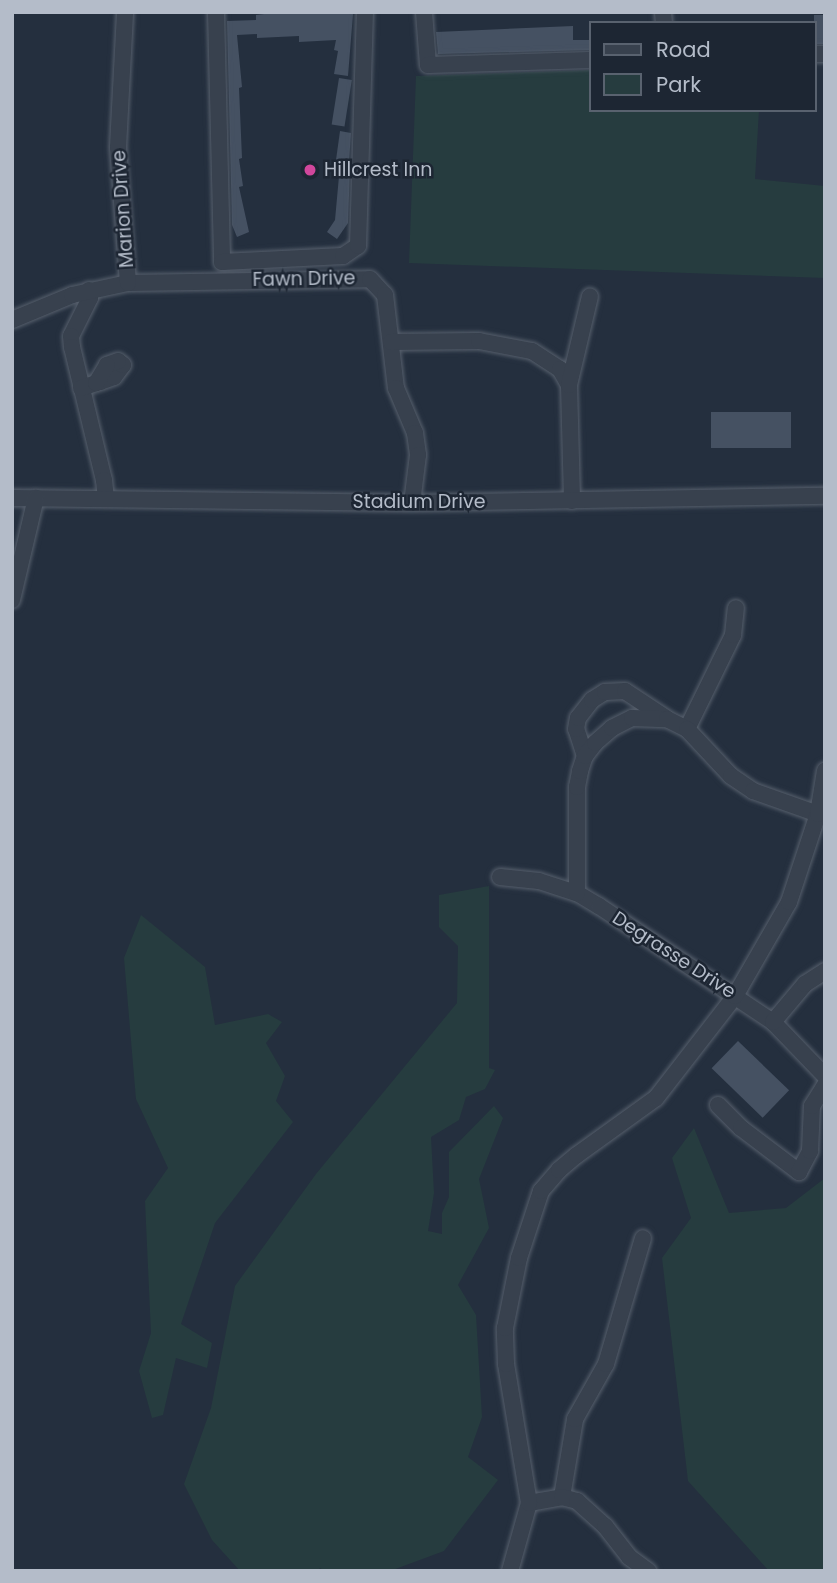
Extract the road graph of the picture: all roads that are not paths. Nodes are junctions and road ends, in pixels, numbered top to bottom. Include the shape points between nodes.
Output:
1 (125, 12) edge
2 (216, 12) edge
3 (365, 12) edge
4 (424, 12) edge
5 (588, 60) edge
6 (128, 283) junction
7 (89, 290) junction
8 (590, 296) dead end
9 (12, 320) edge
10 (391, 342) junction
11 (569, 385) junction
12 (825, 496) edge
13 (12, 498) edge
14 (36, 498) junction
15 (106, 499) junction
16 (572, 501) junction
17 (412, 503) junction
18 (12, 600) edge
19 (736, 608) dead end
20 (667, 719) junction
21 (687, 729) junction
22 (585, 756) junction
23 (825, 771) edge
24 (818, 814) junction
25 (500, 877) dead end
26 (577, 893) junction
27 (825, 971) edge
28 (735, 996) junction
29 (773, 1022) junction
30 (825, 1076) edge
31 (825, 1085) edge
32 (718, 1105) dead end
33 (643, 1238) dead end
34 (562, 1497) junction
35 (529, 1503) junction
36 (510, 1571) edge
37 (648, 1571) edge

1 - 6 street, Marion Drive via 118,147
2 - 3 street via 222,262 343,257 358,246
4 - 5 street via 428,65
6 - 7 street, Marion Drive
6 - 10 street, Fawn Drive via 370,279 385,295
7 - 9 street, Marion Drive
7 - 15 street via 86,308 71,336 89,385
8 - 11 street
10 - 11 street via 479,341 532,351 560,369
10 - 17 street, Fawn Drive via 396,388 415,433 418,455
11 - 16 street
12 - 16 street, Stadium Drive
13 - 14 street, Stadium Drive
14 - 15 street, Stadium Drive
14 - 18 street
15 - 17 street, Stadium Drive
16 - 17 street, Stadium Drive
19 - 21 street via 733,635
20 - 21 street
20 - 22 street via 632,718 612,728
20 - 22 street via 625,691 605,692 578,718 576,729
21 - 24 street via 753,791
22 - 26 street via 577,786
23 - 24 street
24 - 28 street via 789,902
25 - 26 street, Degrasse Drive via 539,881
26 - 28 street, Degrasse Drive
27 - 29 street via 806,984
28 - 29 street, Degrasse Drive
28 - 35 street via 656,1098 568,1163 541,1191 519,1258 505,1328 506,1364
29 - 30 street, Degrasse Drive
31 - 32 street via 812,1106 810,1151 799,1172
33 - 34 street via 606,1364 575,1419
34 - 35 street
34 - 37 street via 593,1513 629,1557
35 - 36 street

